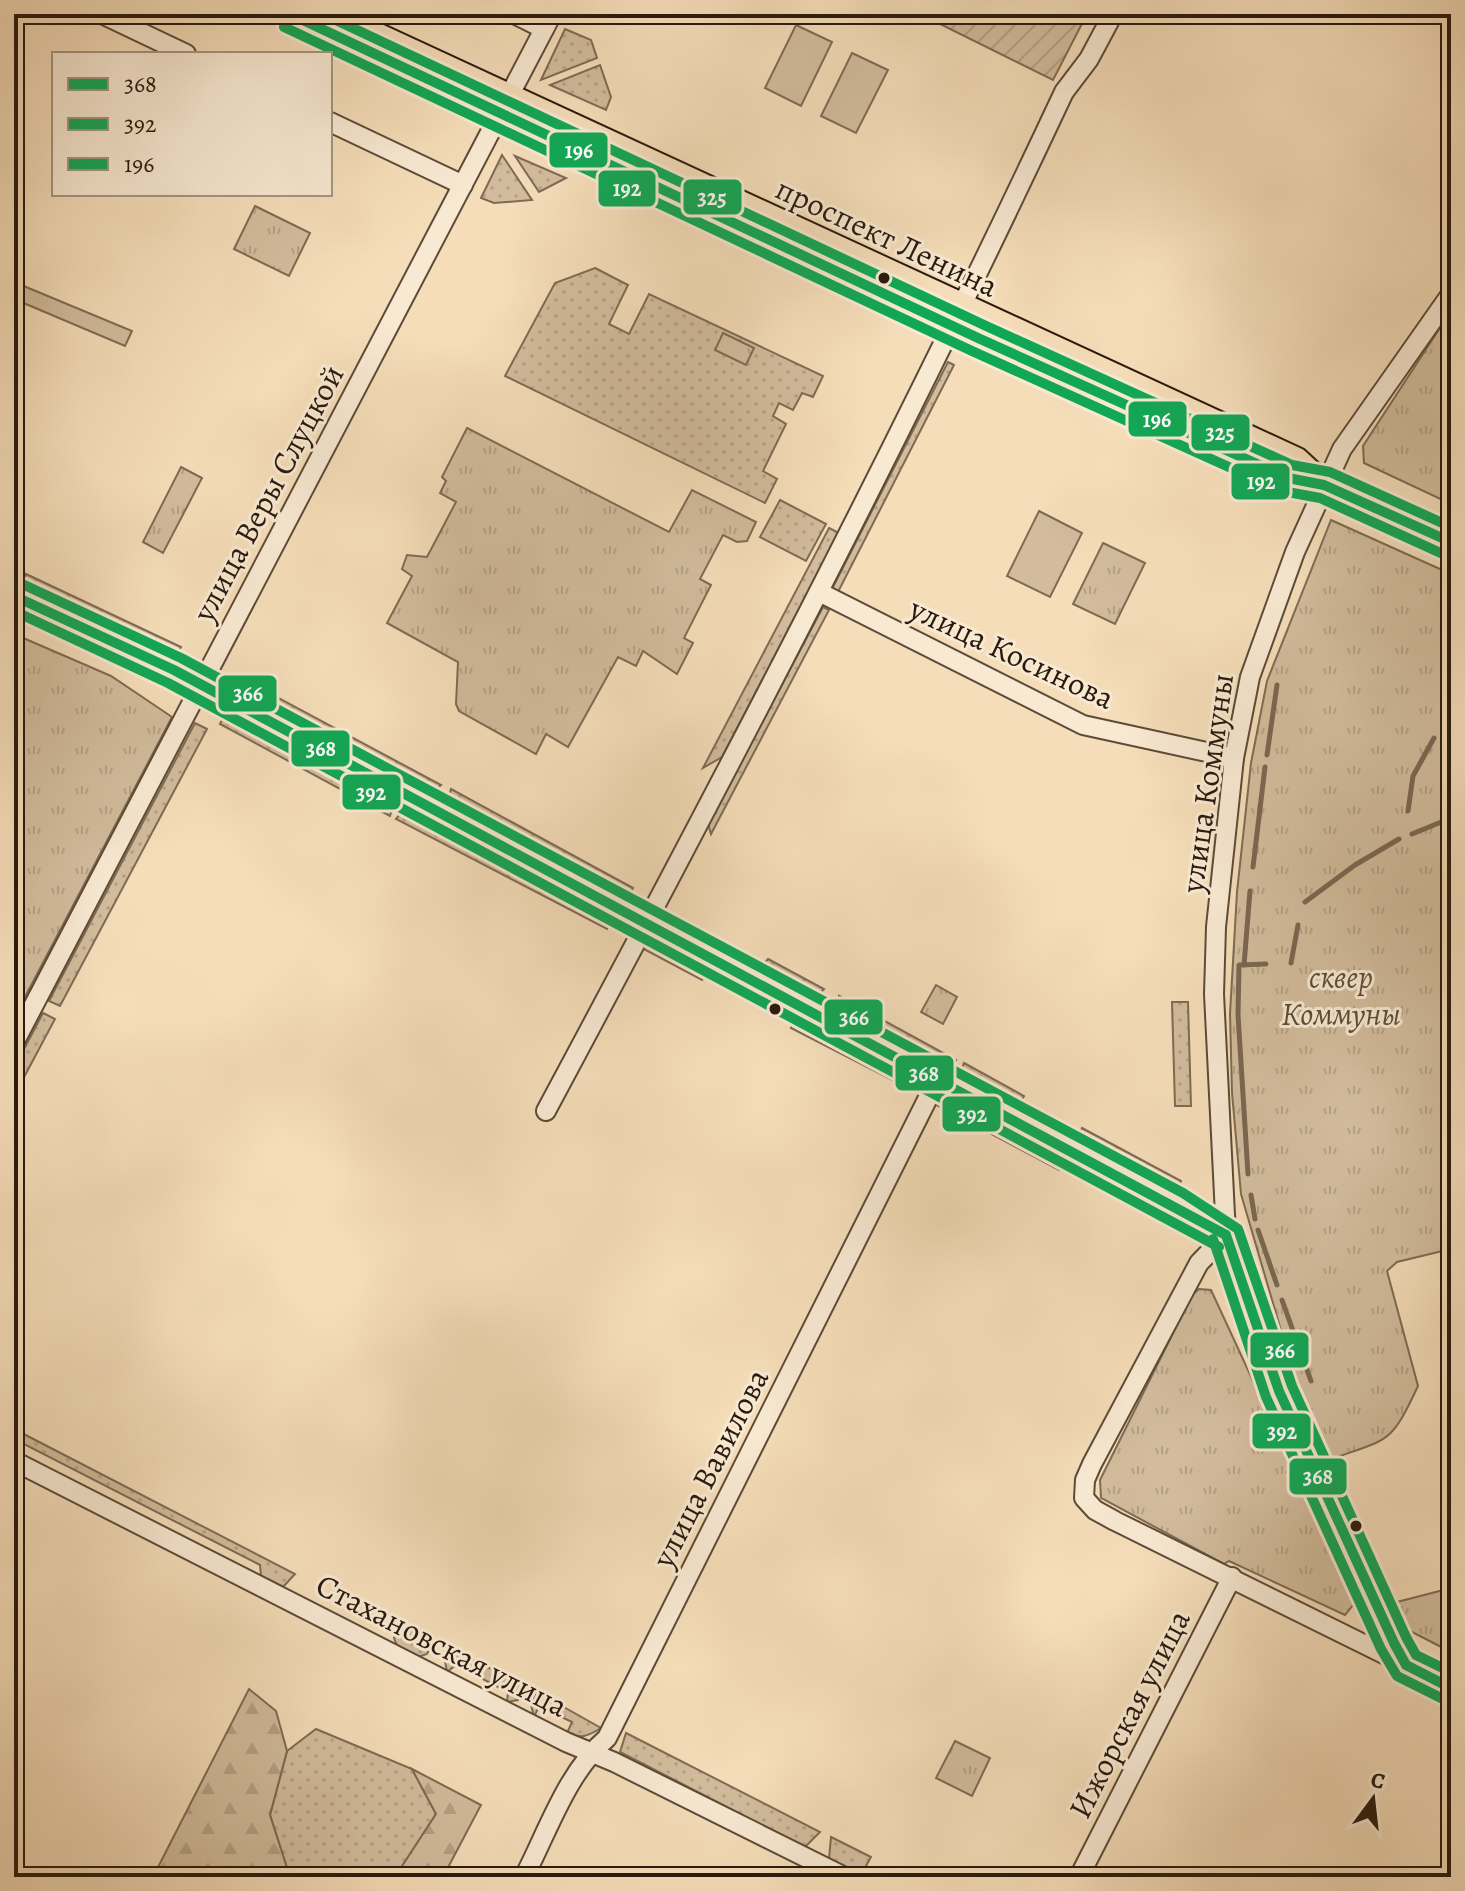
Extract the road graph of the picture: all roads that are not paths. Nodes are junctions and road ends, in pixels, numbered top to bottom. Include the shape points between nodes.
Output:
1 (102, 14) edge
2 (290, 14) edge
3 (331, 14) edge
4 (514, 14) edge
5 (1113, 14) edge
6 (548, 21) edge
7 (182, 52) edge
8 (505, 106) junction
9 (332, 123) edge
10 (463, 185) junction
11 (1451, 294) edge
12 (958, 317) junction
13 (1324, 485) junction
14 (1451, 542) edge
15 (819, 592) junction
16 (14, 596) edge
17 (202, 685) junction
18 (1234, 758) junction
19 (646, 922) junction
20 (14, 1043) edge
21 (938, 1078) junction
22 (546, 1111) dead end
23 (1226, 1235) junction
24 (14, 1461) edge
25 (1232, 1577) junction
26 (1406, 1665) junction
27 (1451, 1688) edge
28 (591, 1751) junction
29 (524, 1877) edge
30 (845, 1877) edge
31 (1079, 1877) edge

1 - 7 street
2 - 8 main road, проспект Ленина
3 - 8 main road, проспект Ленина
4 - 6 street
5 - 12 street via 1064,92
6 - 8 street, улица Веры Слуцкой
8 - 10 street, улица Веры Слуцкой
8 - 12 main road, проспект Ленина
9 - 10 street
10 - 17 street, улица Веры Слуцкой
11 - 13 street, улица Коммуны via 1342,449
12 - 13 main road, проспект Ленина via 1297,460
12 - 15 street
13 - 14 main road, проспект Ленина
13 - 18 street, улица Коммуны via 1250,677
15 - 18 street, улица Косинова via 1083,725
15 - 19 street
16 - 17 street
17 - 19 street
17 - 20 street, улица Веры Слуцкой
18 - 23 street, улица Коммуны via 1214,994
19 - 21 street
19 - 22 street
21 - 23 street
21 - 28 street, улица Вавилова via 613,1727
23 - 25 street via 1199,1263 1092,1464 1084,1498 1115,1521
23 - 26 street, улица Коммуны via 1240,1291 1296,1430
24 - 28 street, Стахановская улица
25 - 26 street
25 - 31 street, Ижорская улица
26 - 27 street
28 - 29 street, улица Вавилова
28 - 30 street, Стахановская улица

